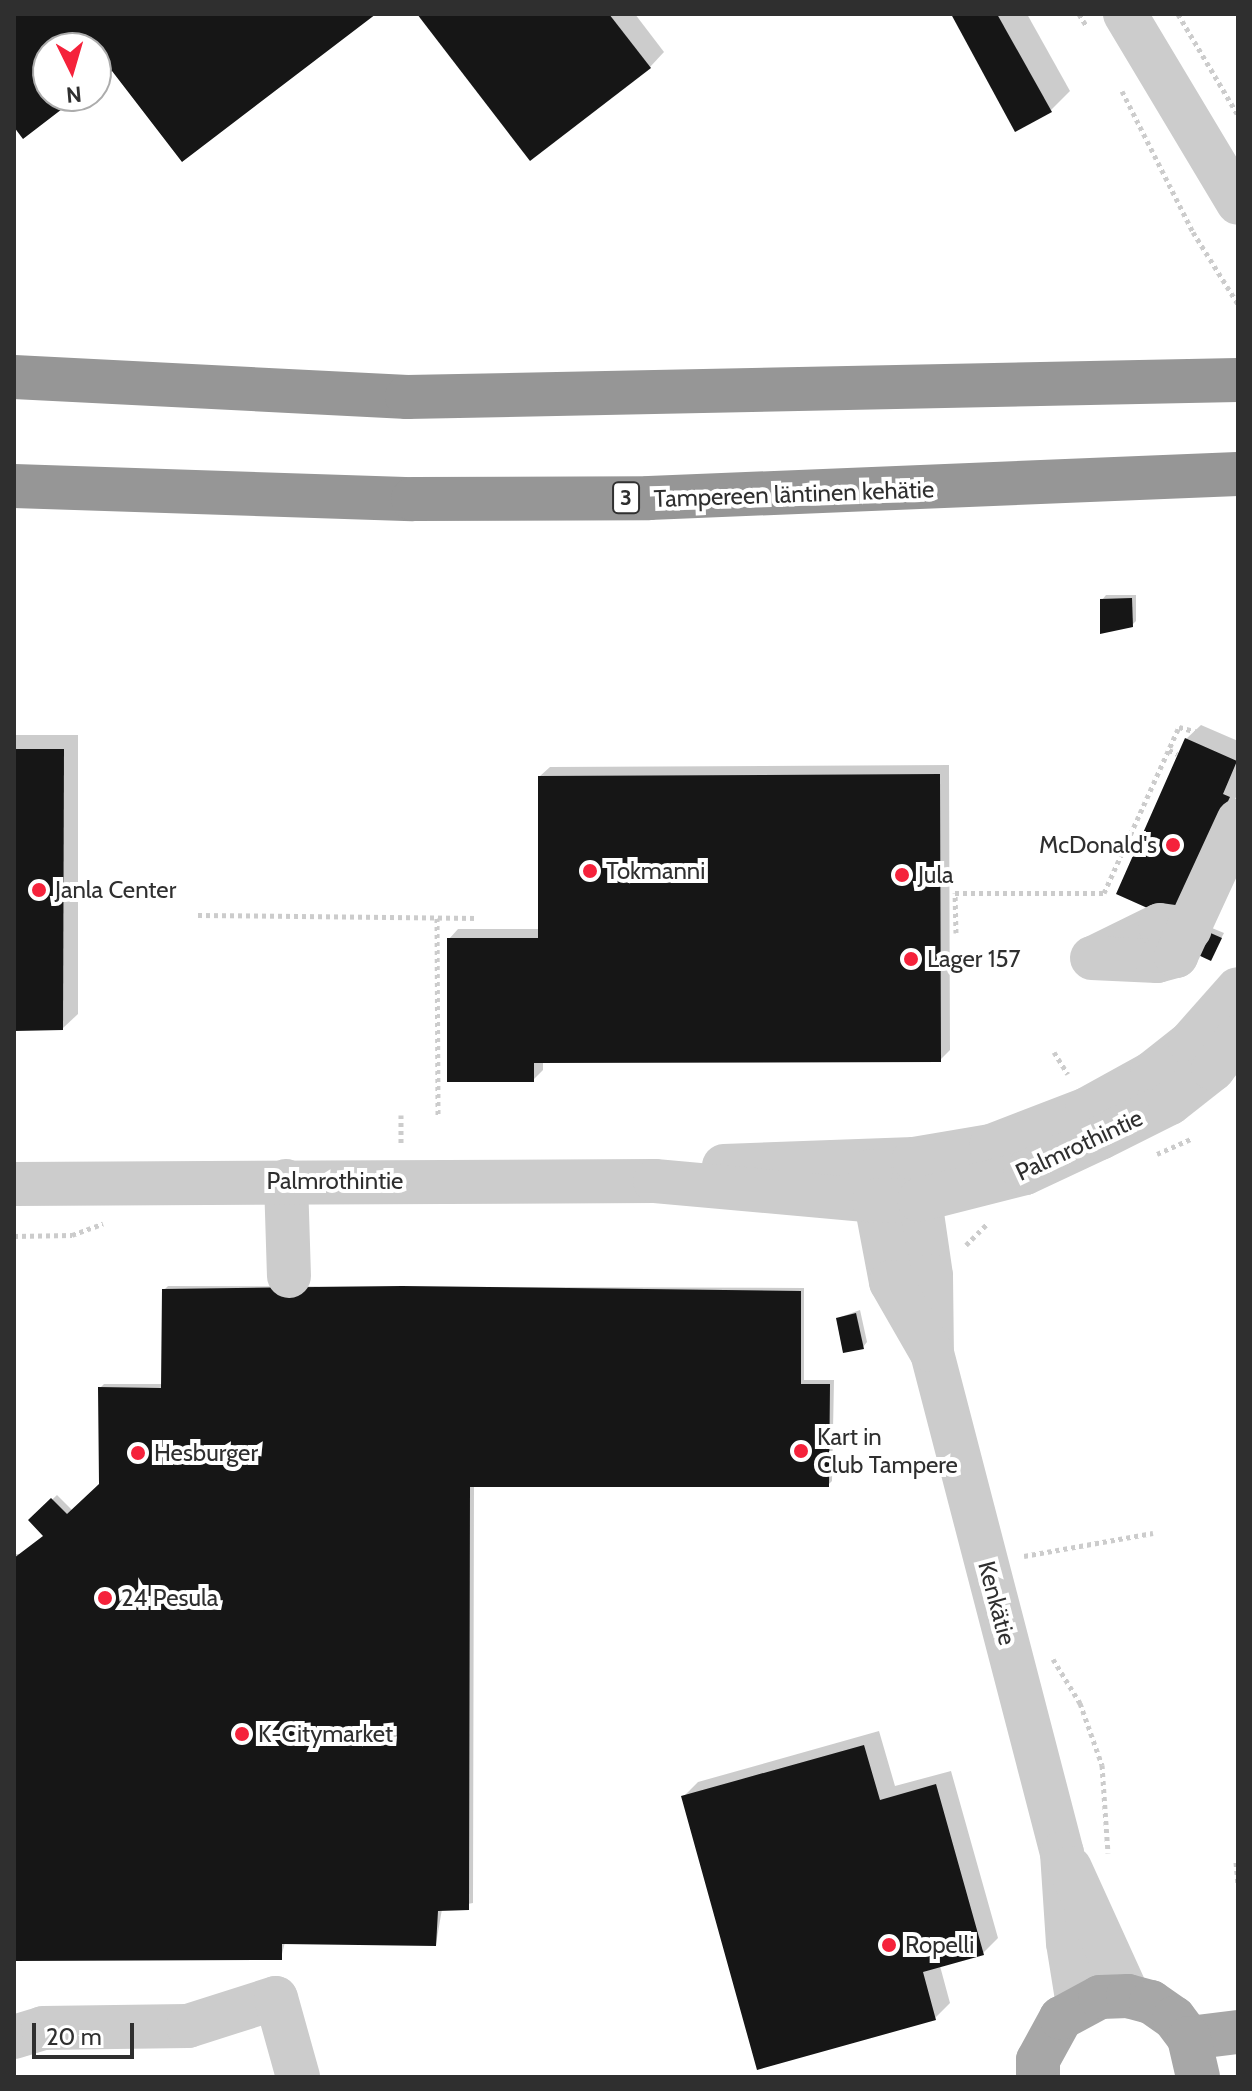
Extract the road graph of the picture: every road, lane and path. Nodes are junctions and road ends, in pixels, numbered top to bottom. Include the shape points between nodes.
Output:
1 (1079, 14) edge
2 (1178, 14) edge
3 (1110, 26) edge
4 (1115, 77) dead end
5 (1238, 115) edge
6 (1238, 203) edge
7 (1238, 304) edge
8 (14, 377) edge
9 (1232, 380) edge
10 (1238, 474) edge
11 (14, 486) edge
12 (1238, 743) edge
13 (1169, 750) junction
14 (1177, 754) dead end
15 (1238, 821) edge
16 (198, 915) dead end
17 (437, 918) junction
18 (478, 918) dead end
19 (956, 933) dead end
20 (1092, 958) dead end
21 (1238, 989) edge
22 (1238, 1037) edge
23 (438, 1115) dead end
24 (916, 1179) junction
25 (286, 1181) junction
26 (872, 1181) junction
27 (14, 1184) edge
28 (289, 1276) dead end
29 (932, 1353) junction
30 (1153, 1533) dead end
31 (1017, 1543) dead end
32 (1020, 1557) junction
33 (1024, 1571) dead end
34 (1050, 1655) dead end
35 (1062, 1853) junction
36 (1109, 1861) dead end
37 (1236, 1862) dead end
38 (1238, 1885) edge
39 (1128, 1996) junction
40 (1078, 2005) junction
41 (1238, 2032) edge
42 (14, 2037) edge
43 (1193, 2057) edge
44 (1027, 2071) edge
45 (298, 2077) edge

1 - 3 path
2 - 5 path
3 - 6 street
4 - 7 path via 1193,232
8 - 9 highway via 407,397
10 - 11 highway, Tampereen läntinen kehätie / 3 via 649,498 413,499
12 - 13 path via 1179,727
13 - 14 path
13 - 19 path via 1104,893 955,893
15 - 20 street via 1176,956 1157,961
16 - 17 path
17 - 18 path
17 - 23 path
21 - 24 street, Palmrothintie via 1190,1043 1152,1073 1087,1109
22 - 24 street, Palmrothintie via 1213,1069 1170,1103 1025,1173
24 - 26 street, Palmrothintie
24 - 29 street, Kenkätie via 931,1276
25 - 26 street, Palmrothintie via 655,1181 734,1164
25 - 27 street, Palmrothintie
25 - 28 street
26 - 29 street, Kenkätie via 891,1282
29 - 35 street, Kenkätie
30 - 32 path
31 - 32 path
32 - 33 path
34 - 36 path via 1080,1703 1102,1765
35 - 39 street, Kenkätie
35 - 40 street, Kenkätie
37 - 38 path
39 - 40 main road
39 - 43 main road via 1151,2002 1174,2018
40 - 44 main road via 1061,2018
41 - 43 main road
42 - 45 street via 43,2028 188,2026 276,1998

